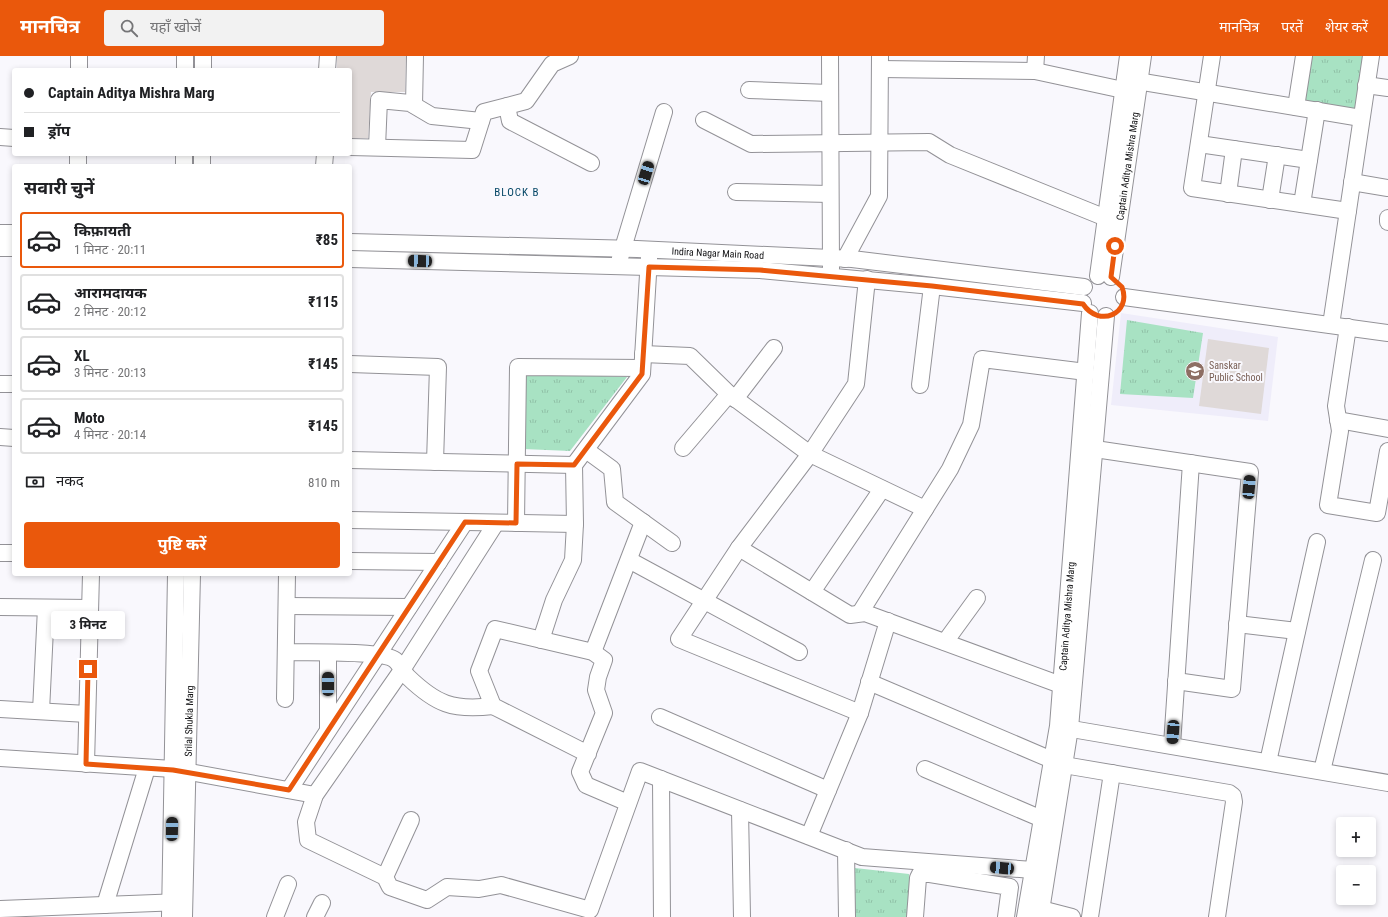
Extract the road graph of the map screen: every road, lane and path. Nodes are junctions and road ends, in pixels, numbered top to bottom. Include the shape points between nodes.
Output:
1 (80, 56) edge
2 (185, 56) edge
3 (203, 56) edge
4 (328, 56) edge
5 (415, 56) edge
6 (570, 56) edge
7 (830, 56) edge
8 (1128, 56) edge
9 (1143, 56) edge
10 (1212, 56) edge
11 (1304, 56) edge
12 (1371, 56) edge
13 (550, 60) edge
14 (880, 62) edge
15 (1036, 63) edge
16 (79, 68) edge
17 (185, 68) edge
18 (203, 68) edge
19 (327, 68) edge
20 (1366, 85) junction
21 (1131, 86) junction
22 (1388, 88) edge
23 (749, 90) dead end
24 (1207, 93) junction
25 (830, 94) junction
26 (414, 105) junction
27 (507, 106) junction
28 (1296, 107) junction
29 (1317, 110) junction
30 (664, 112) dead end
31 (1361, 118) junction
32 (481, 120) junction
33 (704, 120) dead end
34 (0, 137) edge
35 (12, 138) edge
36 (830, 142) junction
37 (880, 142) junction
38 (1199, 144) junction
39 (352, 147) edge
40 (376, 147) junction
41 (1234, 149) junction
42 (1277, 155) junction
43 (1309, 160) junction
44 (591, 163) dead end
45 (1352, 182) junction
46 (1388, 188) edge
47 (736, 192) dead end
48 (830, 194) junction
49 (1228, 194) junction
50 (1270, 200) junction
51 (1302, 204) junction
52 (1348, 211) junction
53 (1106, 218) junction
54 (1388, 218) edge
55 (1388, 222) edge
56 (0, 232) edge
57 (12, 233) edge
58 (352, 242) edge
59 (0, 248) edge
60 (12, 248) edge
61 (623, 249) junction
62 (649, 250) junction
63 (838, 258) junction
64 (352, 259) edge
65 (616, 266) junction
66 (649, 267) junction
67 (831, 276) junction
68 (1104, 276) junction
69 (867, 279) junction
70 (932, 286) junction
71 (1084, 287) junction
72 (1124, 297) junction
73 (1087, 308) junction
74 (1106, 316) junction
75 (1331, 325) junction
76 (1348, 327) junction
77 (1388, 333) edge
78 (774, 348) dead end
79 (643, 361) junction
80 (352, 364) edge
81 (1086, 372) junction
82 (0, 384) edge
83 (12, 384) edge
84 (920, 385) dead end
85 (732, 397) junction
86 (1338, 420) junction
87 (1388, 429) edge
88 (0, 437) edge
89 (12, 438) edge
90 (683, 448) dead end
91 (1095, 449) junction
92 (586, 450) junction
93 (1388, 451) edge
94 (810, 454) junction
95 (352, 460) edge
96 (435, 462) junction
97 (1191, 463) junction
98 (517, 464) junction
99 (574, 465) junction
100 (882, 489) junction
101 (925, 509) junction
102 (352, 520) edge
103 (465, 522) junction
104 (496, 522) junction
105 (643, 522) junction
106 (516, 523) junction
107 (575, 524) junction
108 (1317, 542) dead end
109 (672, 543) dead end
110 (739, 548) junction
111 (0, 552) edge
112 (12, 553) edge
113 (628, 560) junction
114 (1373, 560) dead end
115 (352, 561) edge
116 (439, 562) junction
117 (91, 576) edge
118 (176, 576) edge
119 (192, 576) edge
120 (287, 576) edge
121 (812, 592) junction
122 (977, 598) dead end
123 (705, 600) junction
124 (287, 606) junction
125 (0, 607) edge
126 (409, 607) junction
127 (46, 608) junction
128 (90, 608) junction
129 (860, 613) junction
130 (888, 621) junction
131 (1238, 624) junction
132 (1297, 631) junction
133 (541, 640) junction
134 (945, 642) junction
135 (286, 652) junction
136 (593, 652) junction
137 (799, 652) dead end
138 (328, 654) junction
139 (378, 655) junction
140 (402, 670) junction
141 (1176, 680) junction
142 (869, 682) junction
143 (1061, 685) junction
144 (285, 699) dead end
145 (492, 706) junction
146 (0, 709) edge
147 (41, 711) junction
148 (860, 713) junction
149 (87, 714) junction
150 (660, 717) dead end
151 (1064, 727) junction
152 (328, 730) junction
153 (1172, 746) junction
154 (588, 754) junction
155 (0, 758) edge
156 (1058, 762) junction
157 (1268, 762) junction
158 (86, 764) junction
159 (146, 768) junction
160 (925, 769) dead end
161 (180, 771) junction
162 (1322, 771) junction
163 (1112, 773) junction
164 (661, 779) junction
165 (1388, 783) edge
166 (289, 790) junction
167 (828, 790) junction
168 (315, 795) junction
169 (628, 803) junction
170 (740, 810) junction
171 (1042, 819) junction
172 (411, 820) dead end
173 (809, 836) junction
174 (846, 850) junction
175 (1033, 870) junction
176 (385, 877) junction
177 (288, 884) dead end
178 (105, 905) junction
179 (0, 909) edge
180 (177, 910) edge
181 (1040, 913) edge
182 (275, 917) edge
183 (662, 917) edge
184 (742, 917) edge
185 (847, 917) edge
186 (915, 917) edge
187 (1006, 917) edge
188 (1025, 917) edge
189 (1072, 917) edge
190 (1090, 917) edge
191 (1217, 917) edge

1 - 16 street
2 - 17 street
3 - 18 street
4 - 19 street
5 - 26 street
6 - 13 street
7 - 25 street
8 - 21 street, Captain Aditya Mishra Marg
9 - 21 street, Captain Aditya Mishra Marg
10 - 24 street
11 - 28 street
12 - 20 street
13 - 27 street via 526,101
14 - 15 street
14 - 37 street
15 - 21 street
20 - 22 street
20 - 31 street
21 - 24 street
21 - 53 street, Captain Aditya Mishra Marg
21 - 68 street, Captain Aditya Mishra Marg
23 - 25 street
24 - 28 street
24 - 38 street
25 - 36 street
26 - 32 street via 432,116
26 - 40 street via 379,100
27 - 32 street via 484,112
27 - 44 street via 510,121
28 - 29 street
29 - 31 street
29 - 43 street
30 - 61 street
31 - 45 street
32 - 40 street via 472,150
33 - 36 street via 752,144
34 - 35 street
36 - 37 street
36 - 48 street
37 - 53 street via 929,142 950,155
37 - 63 street via 879,196
38 - 41 street
38 - 49 street via 1192,188
39 - 40 street
41 - 42 street
41 - 49 street
42 - 43 street
42 - 50 street
43 - 51 street
45 - 46 street
45 - 52 street
47 - 48 street
48 - 63 street
49 - 50 street
50 - 51 street
51 - 52 street
52 - 75 street
53 - 68 street, Captain Aditya Mishra Marg
54 - 55 street
56 - 57 street
58 - 61 street, Indira Nagar Main Road
59 - 60 street
61 - 62 street, Indira Nagar Main Road
61 - 65 street
62 - 63 street, Indira Nagar Main Road
62 - 66 street
63 - 67 street
63 - 71 street, Indira Nagar Main Road
64 - 65 street, Indira Nagar Main Road
65 - 66 street, Indira Nagar Main Road
66 - 67 street, Indira Nagar Main Road via 760,270
66 - 79 street
67 - 69 street, Indira Nagar Main Road
68 - 71 street via 1088,281
68 - 72 street via 1122,287
69 - 70 street, Indira Nagar Main Road
69 - 94 street via 856,384
70 - 73 street, Indira Nagar Main Road
70 - 84 street
71 - 73 street via 1082,296
72 - 74 street via 1117,312
72 - 75 street
73 - 74 street via 1102,317
73 - 81 street, Captain Aditya Mishra Marg
74 - 91 street, Captain Aditya Mishra Marg
75 - 76 street
76 - 77 street
76 - 86 street via 1336,406
78 - 85 street
79 - 85 street via 690,356
79 - 92 street via 642,374
79 - 98 street via 518,367
80 - 96 street via 438,367
81 - 101 street via 982,359 971,424 950,469
81 - 143 street, Captain Aditya Mishra Marg
82 - 83 street
85 - 90 street
85 - 94 street
86 - 87 street
86 - 93 street via 1340,431 1328,505 1377,513
88 - 89 street
91 - 97 street
91 - 151 street, Captain Aditya Mishra Marg
92 - 99 street
92 - 105 street via 612,469 615,502
94 - 100 street
94 - 110 street
95 - 96 street
96 - 98 street
97 - 131 street via 1250,472
97 - 141 street
98 - 99 street
98 - 106 street
99 - 107 street
100 - 101 street
100 - 121 street
101 - 129 street
102 - 103 street
103 - 104 street
103 - 116 street
104 - 106 street
104 - 140 street
105 - 109 street
105 - 113 street
106 - 107 street
107 - 133 street via 573,560 554,600
108 - 132 street
110 - 121 street
110 - 123 street
111 - 112 street
113 - 123 street
113 - 136 street
114 - 162 street
115 - 116 street
116 - 126 street
117 - 128 street
118 - 161 street, Srilal Shukla Marg
119 - 161 street, Srilal Shukla Marg
120 - 124 street
121 - 129 street via 850,615
122 - 134 street
123 - 137 street
123 - 148 street via 680,639
124 - 126 street
124 - 135 street
125 - 127 street
126 - 139 street
127 - 128 street
127 - 147 street
128 - 149 street
129 - 130 street via 865,612
130 - 134 street
130 - 142 street
131 - 132 street
131 - 141 street via 1232,689
132 - 157 street
133 - 136 street
133 - 145 street via 495,629 479,671
134 - 143 street
135 - 138 street
135 - 144 street
136 - 154 street via 604,660 596,690 604,713
138 - 139 street
138 - 152 street
139 - 140 street via 395,659
139 - 152 street
140 - 145 street via 425,693 447,705 475,708
140 - 168 street
141 - 153 street
142 - 148 street
142 - 156 street
143 - 151 street, Captain Aditya Mishra Marg
145 - 154 street
146 - 147 street
147 - 149 street
148 - 167 street
149 - 158 street
150 - 167 street
151 - 153 street
151 - 156 street, Captain Aditya Mishra Marg
152 - 166 street
153 - 157 street
154 - 169 street via 580,772 586,785
155 - 158 street
156 - 163 street
156 - 171 street, Captain Aditya Mishra Marg
156 - 181 street, Captain Aditya Mishra Marg
157 - 162 street
158 - 159 street
159 - 161 street
159 - 178 street
160 - 171 street
161 - 166 street
161 - 180 street, Srilal Shukla Marg
162 - 165 street
163 - 190 street
163 - 191 street via 1229,793 1233,796
164 - 169 street via 640,771
164 - 170 street
164 - 183 street
166 - 168 street
167 - 173 street
168 - 176 street via 306,822 308,840
169 - 176 street via 590,910 501,886 479,889 447,887 427,900 390,887
170 - 173 street
170 - 184 street
171 - 175 street, Captain Aditya Mishra Marg
172 - 176 street
173 - 174 street
174 - 175 street via 862,857
174 - 185 street
175 - 188 street, Captain Aditya Mishra Marg
177 - 182 street
178 - 179 street
178 - 180 street
181 - 189 street
186 - 187 street via 920,874 1010,887

